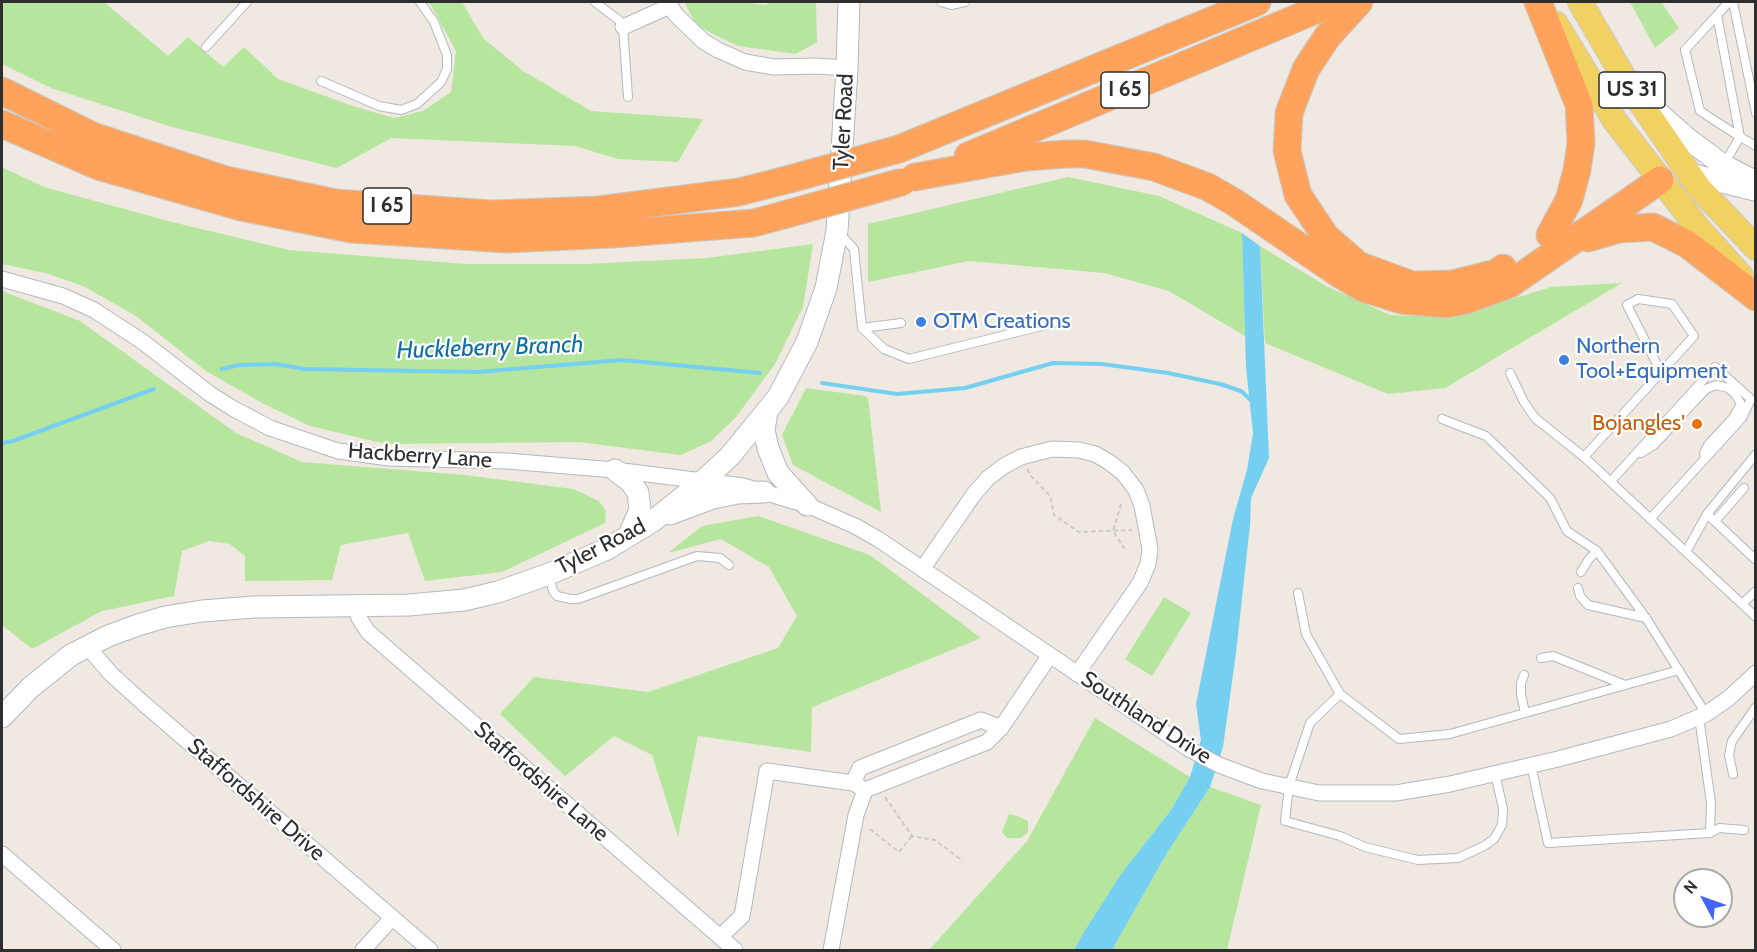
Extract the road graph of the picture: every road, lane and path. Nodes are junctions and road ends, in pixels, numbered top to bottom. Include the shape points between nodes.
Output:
1 (247, 2) edge
2 (420, 2) edge
3 (595, 2) edge
4 (849, 2) edge
5 (941, 2) edge
6 (965, 2) edge
7 (1257, 2) edge
8 (1335, 2) edge
9 (1359, 2) edge
10 (1540, 2) edge
11 (1580, 2) edge
12 (1731, 2) edge
13 (669, 4) edge
14 (1717, 15) junction
15 (623, 27) junction
16 (206, 47) dead end
17 (847, 68) junction
18 (321, 81) dead end
19 (1629, 86) junction
20 (2, 91) edge
21 (628, 97) dead end
22 (1755, 113) edge
23 (2, 124) edge
24 (1740, 137) junction
25 (1755, 146) edge
26 (1723, 165) junction
27 (1655, 174) junction
28 (909, 180) junction
29 (1695, 181) junction
30 (1755, 182) edge
31 (1755, 190) edge
32 (1755, 205) edge
33 (837, 231) junction
34 (1557, 240) junction
35 (1755, 248) edge
36 (2, 279) edge
37 (1755, 292) edge
38 (1755, 297) edge
39 (1058, 322) dead end
40 (901, 323) dead end
41 (862, 328) junction
42 (1661, 372) junction
43 (1510, 373) dead end
44 (766, 411) junction
45 (1442, 419) dead end
46 (1755, 454) edge
47 (1021, 457) junction
48 (1584, 457) junction
49 (1633, 458) junction
50 (1705, 458) junction
51 (615, 470) junction
52 (703, 481) junction
53 (1611, 481) junction
54 (1744, 488) dead end
55 (764, 492) junction
56 (1121, 504) dead end
57 (807, 505) junction
58 (1707, 514) junction
59 (1650, 519) junction
60 (653, 521) junction
61 (1715, 521) junction
62 (1147, 529) junction
63 (1113, 531) junction
64 (629, 535) junction
65 (1128, 550) dead end
66 (1597, 551) junction
67 (1686, 552) junction
68 (1755, 560) edge
69 (729, 565) dead end
70 (923, 568) junction
71 (1581, 572) dead end
72 (549, 574) junction
73 (1578, 588) dead end
74 (1755, 591) edge
75 (1298, 593) dead end
76 (1742, 604) junction
77 (356, 607) junction
78 (1755, 617) edge
79 (1646, 618) junction
80 (87, 646) junction
81 (1050, 656) junction
82 (1541, 658) dead end
83 (1679, 670) junction
84 (1077, 674) junction
85 (1755, 674) edge
86 (1524, 675) dead end
87 (1625, 685) junction
88 (1340, 694) junction
89 (1755, 707) edge
90 (1525, 713) junction
91 (1702, 715) junction
92 (2, 717) edge
93 (1001, 728) junction
94 (1531, 765) junction
95 (1495, 773) junction
96 (1733, 774) dead end
97 (865, 786) junction
98 (1289, 786) junction
99 (870, 829) dead end
100 (1744, 830) dead end
101 (1710, 833) junction
102 (912, 836) junction
103 (2, 854) edge
104 (963, 861) dead end
105 (392, 918) junction
106 (720, 937) junction
107 (113, 951) edge
108 (363, 951) edge
109 (430, 951) edge
110 (735, 951) edge
111 (831, 951) edge

1 - 16 lane
2 - 18 lane via 434,22 447,55 447,69 441,82 417,104 401,110 379,106
3 - 15 lane
4 - 17 street, Tyler Road
5 - 6 lane
7 - 20 highway, I 65, bridge via 899,149 739,192 598,210 492,214 336,203 225,180 93,136
8 - 28 highway, I 65
9 - 34 highway via 1327,37 1306,69 1289,113 1287,151 1298,195 1326,237 1358,265 1412,285 1452,284 1496,273
10 - 27 main road, US 31 via 1615,121
10 - 34 highway via 1579,105 1581,143 1577,170
11 - 19 main road, US 31
12 - 14 lane
12 - 22 lane
13 - 15 street
13 - 17 street via 703,40 746,62 774,67
14 - 24 lane
14 - 24 lane via 1685,50 1700,111
15 - 21 lane
17 - 33 street, Tyler Road
19 - 26 street
19 - 29 main road, US 31
23 - 28 highway, I 65, bridge via 98,166 241,207 351,230 507,239 754,224
24 - 25 lane
24 - 26 lane
26 - 30 street
27 - 29 main road
27 - 34 highway
27 - 37 main road, US 31
28 - 34 highway via 1026,157 1067,154 1154,167 1208,187 1234,202 1363,288 1426,304 1446,304 1510,284
29 - 31 street
29 - 32 street
29 - 35 main road, US 31
33 - 41 lane via 854,249
33 - 44 street, Tyler Road via 826,288 807,342 778,397
34 - 38 highway via 1653,227 1687,244
36 - 51 street, Hackberry Lane via 63,296 94,310 218,399 270,428 315,445 360,456 507,461
39 - 41 lane via 909,359 884,349
40 - 41 lane
42 - 42 lane via 1694,336 1672,304 1638,299 1627,305
42 - 48 lane
43 - 48 lane via 1535,417
44 - 52 street, Tyler Road via 730,456
44 - 57 street via 764,430 778,474
45 - 66 lane via 1486,436 1550,498 1567,531
46 - 58 lane
47 - 62 street via 1065,448 1095,454 1123,473 1136,490
47 - 63 path via 1031,476 1050,496 1054,515 1079,532
47 - 70 street via 988,478
48 - 53 lane
49 - 50 lane via 1654,444 1706,389 1722,386 1735,394 1741,404 1708,445
49 - 50 lane via 1715,367 1751,399 1742,418
49 - 53 lane
50 - 59 lane
51 - 52 street, Hackberry Lane
51 - 64 street via 638,493 640,510
52 - 55 street, Southland Drive
52 - 60 street, Tyler Road
53 - 59 lane
54 - 61 lane
55 - 57 street, Southland Drive
55 - 60 street via 713,498
56 - 63 path
57 - 70 street, Southland Drive via 855,526
58 - 61 lane
58 - 67 lane
59 - 67 lane
60 - 64 street, Tyler Road
61 - 68 lane
62 - 63 path
62 - 84 street via 1150,549 1140,583
63 - 65 path
64 - 72 street, Tyler Road
66 - 71 lane
66 - 79 lane
67 - 76 lane
69 - 72 lane via 720,558 697,556 578,599 557,596
70 - 81 street, Southland Drive
72 - 77 street, Tyler Road via 465,600
73 - 79 lane via 1588,605
74 - 76 lane
75 - 88 lane via 1306,634
76 - 78 lane
77 - 80 street, Tyler Road via 202,611 138,625
77 - 106 street, Staffordshire Lane via 368,632
79 - 83 lane
80 - 92 street, Tyler Road via 50,671
80 - 105 street, Staffordshire Drive via 111,674
81 - 84 street, Southland Drive
81 - 93 street
82 - 87 lane via 1553,656
83 - 87 lane
83 - 91 lane
84 - 98 street, Southland Drive via 1219,765
85 - 91 street, Southland Drive via 1729,698
86 - 90 lane via 1521,694
87 - 90 lane
88 - 90 lane via 1399,739 1450,734
88 - 98 lane via 1310,723
89 - 96 lane via 1732,741
91 - 94 street, Southland Drive via 1671,729
91 - 101 lane via 1711,803
93 - 97 street via 987,742
93 - 97 street via 981,720 860,768
94 - 95 street, Southland Drive
94 - 101 lane via 1548,843
95 - 98 street, Southland Drive via 1396,794 1319,793
95 - 98 lane via 1503,809 1502,825 1494,838 1458,858 1428,860 1365,847 1285,820
97 - 102 path
97 - 106 street via 766,771 742,916
97 - 111 street
99 - 102 path via 899,852
100 - 101 lane via 1719,828
102 - 104 path via 935,840
103 - 107 street
105 - 108 street
105 - 109 street, Staffordshire Drive
106 - 110 street, Staffordshire Lane

